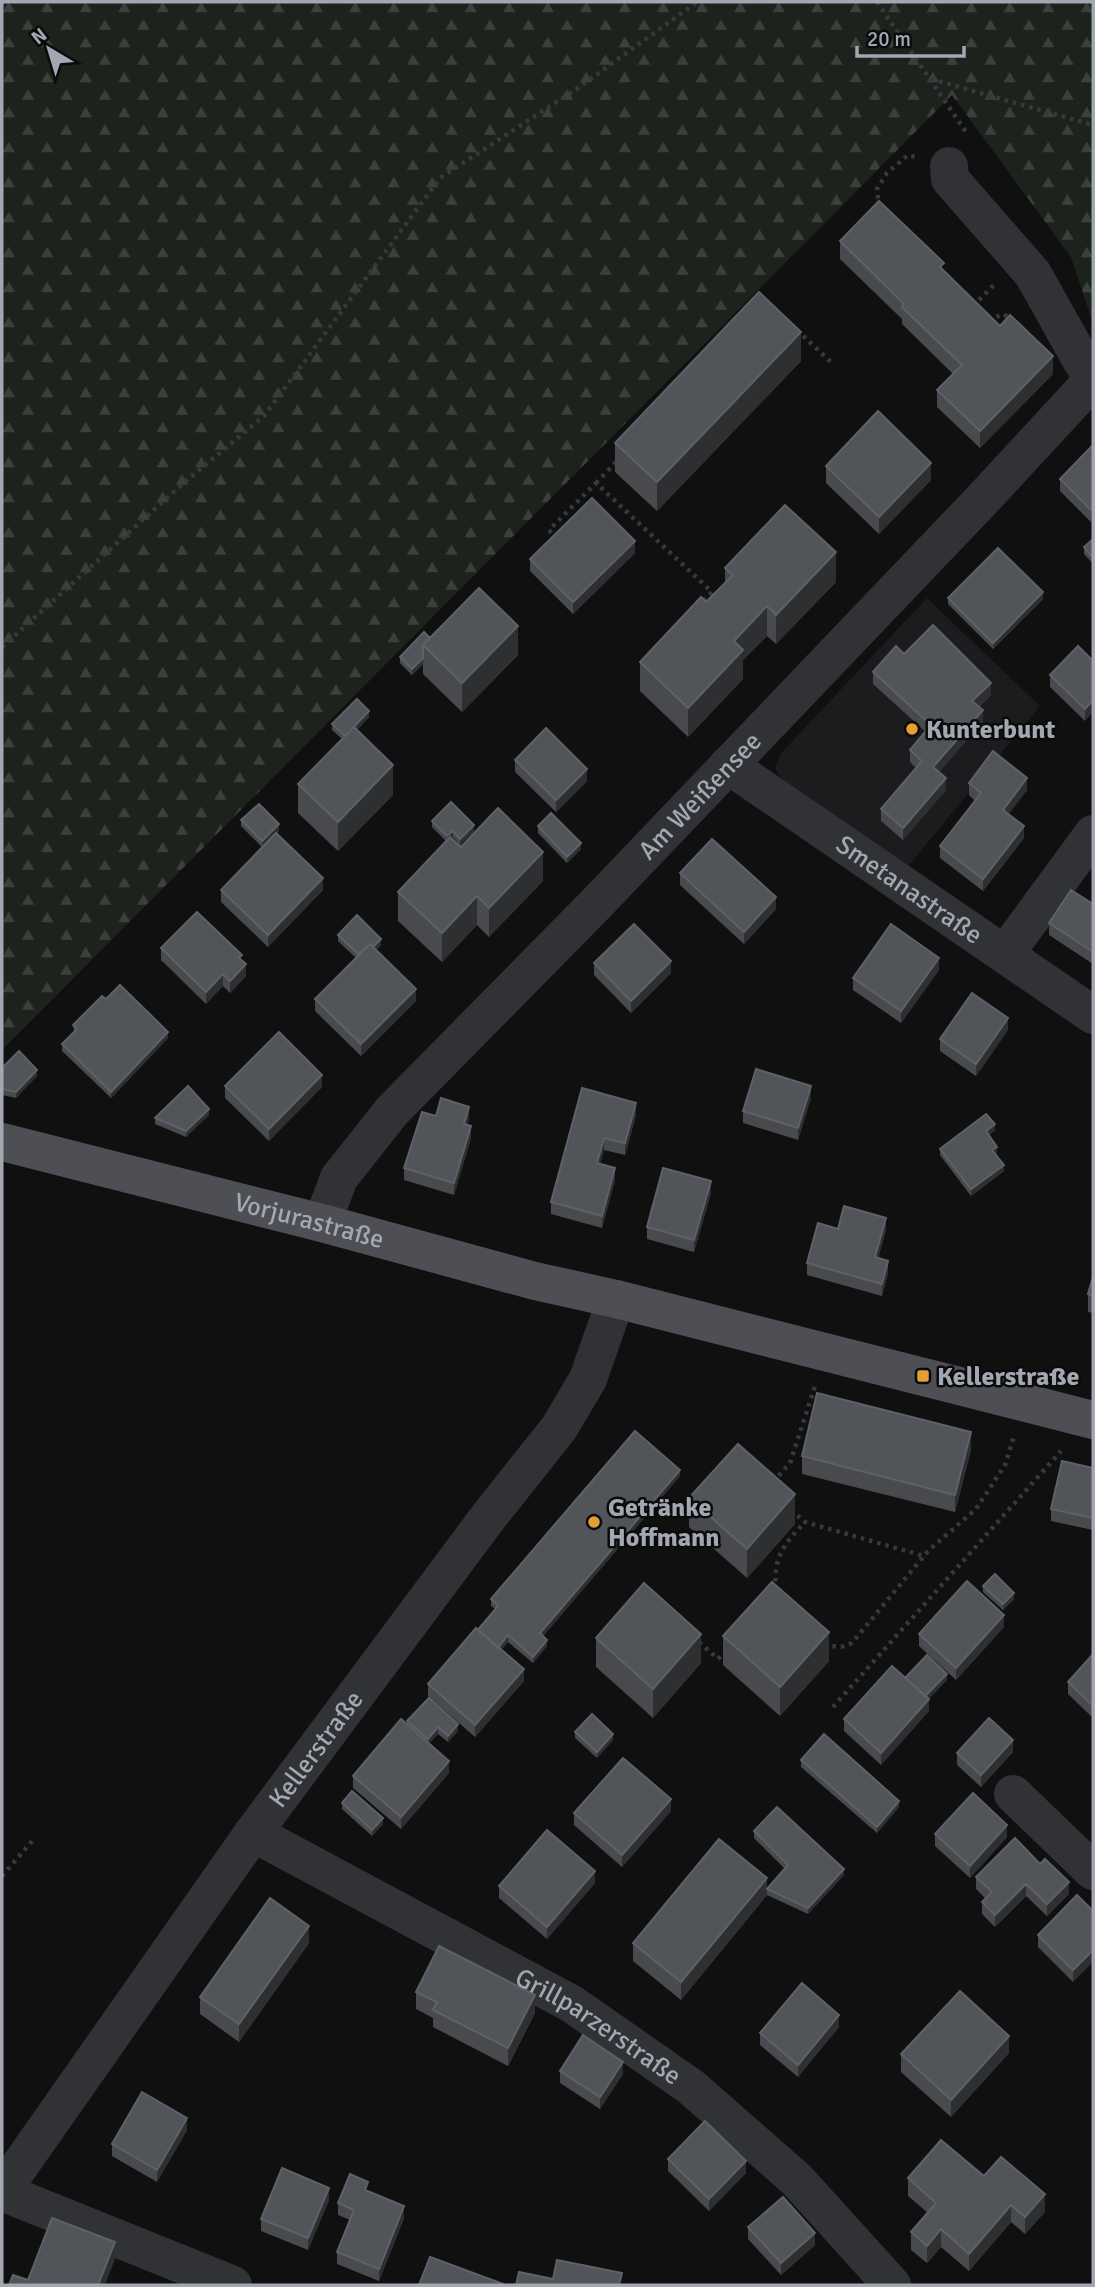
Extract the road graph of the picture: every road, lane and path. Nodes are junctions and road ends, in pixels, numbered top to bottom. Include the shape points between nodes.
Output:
1 (697, 2) edge
2 (877, 2) edge
3 (930, 79) junction
4 (1093, 125) edge
5 (949, 166) junction
6 (889, 216) edge
7 (966, 294) edge
8 (788, 321) edge
9 (1014, 324) edge
10 (834, 365) dead end
11 (1093, 378) edge
12 (623, 455) edge
13 (596, 483) junction
14 (560, 542) edge
15 (693, 611) edge
16 (2, 647) edge
17 (728, 765) junction
18 (1093, 834) edge
19 (1005, 954) junction
20 (1093, 1016) edge
21 (2, 1142) edge
22 (323, 1223) junction
23 (616, 1299) junction
24 (826, 1351) junction
25 (1019, 1401) junction
26 (1092, 1419) edge
27 (767, 1490) edge
28 (786, 1506) edge
29 (805, 1522) junction
30 (924, 1556) junction
31 (777, 1593) edge
32 (691, 1635) edge
33 (820, 1643) edge
34 (727, 1650) edge
35 (833, 1707) dead end
36 (1013, 1794) dead end
37 (253, 1833) junction
38 (33, 1840) dead end
39 (1093, 1871) edge
40 (2, 1876) edge
41 (2, 2191) edge
42 (233, 2285) edge
43 (892, 2285) edge

1 - 16 path via 579,88 440,178 264,416
2 - 3 path
3 - 4 path
3 - 5 path via 967,132
5 - 6 path via 908,156 887,173 877,189 879,207
5 - 11 street via 950,179 1033,274
7 - 9 path via 990,319 1004,314
8 - 10 path
11 - 17 street, Am Weißensee
12 - 13 path
13 - 14 path via 549,530
13 - 15 path via 712,592
17 - 19 street, Smetanastraße
17 - 22 street, Am Weißensee via 392,1111 339,1178
18 - 19 street
19 - 20 street, Smetanastraße
21 - 22 main road, Vorjurastraße
22 - 23 main road, Vorjurastraße
23 - 24 main road, Vorjurastraße
23 - 37 street, Kellerstraße via 588,1379 559,1428
24 - 25 main road, Vorjurastraße
24 - 27 path via 790,1463
25 - 26 main road, Vorjurastraße
25 - 30 path via 1012,1448 991,1489 976,1509
26 - 35 path
28 - 29 path
29 - 30 path
29 - 31 path via 778,1556
30 - 33 path via 852,1643 841,1647
32 - 34 path via 718,1659
36 - 39 street
37 - 41 street, Kellerstraße
37 - 43 street, Grillparzerstraße via 572,2004 691,2087 797,2180
38 - 40 path
41 - 42 street

